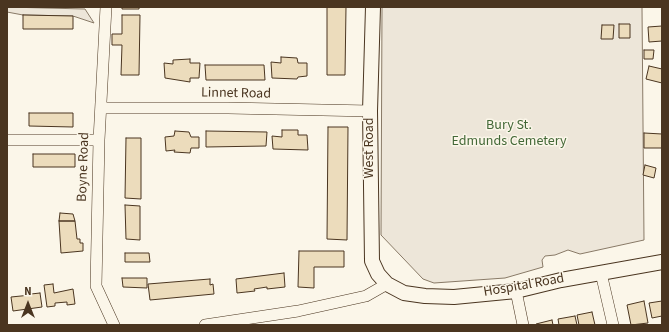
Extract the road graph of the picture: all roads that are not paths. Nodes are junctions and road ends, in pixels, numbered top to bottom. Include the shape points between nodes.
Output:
1 (106, 7) edge
2 (373, 7) edge
3 (102, 108) junction
4 (370, 111) junction
5 (7, 140) edge
6 (100, 140) junction
7 (662, 262) edge
8 (601, 273) junction
9 (387, 284) junction
10 (516, 290) junction
11 (114, 325) edge
12 (205, 325) edge
13 (523, 325) edge
14 (613, 325) edge

1 - 3 street, Boyne Road
2 - 4 street, West Road
3 - 4 street, Linnet Road
3 - 6 street, Boyne Road
4 - 9 street, West Road via 372,261 378,274
5 - 6 street
6 - 11 street, Boyne Road via 96,286
7 - 8 street, Hospital Road
8 - 10 street, Hospital Road
8 - 14 street
9 - 10 street, Hospital Road via 404,293 425,296 454,297
9 - 12 street via 366,296 298,311
10 - 13 street

